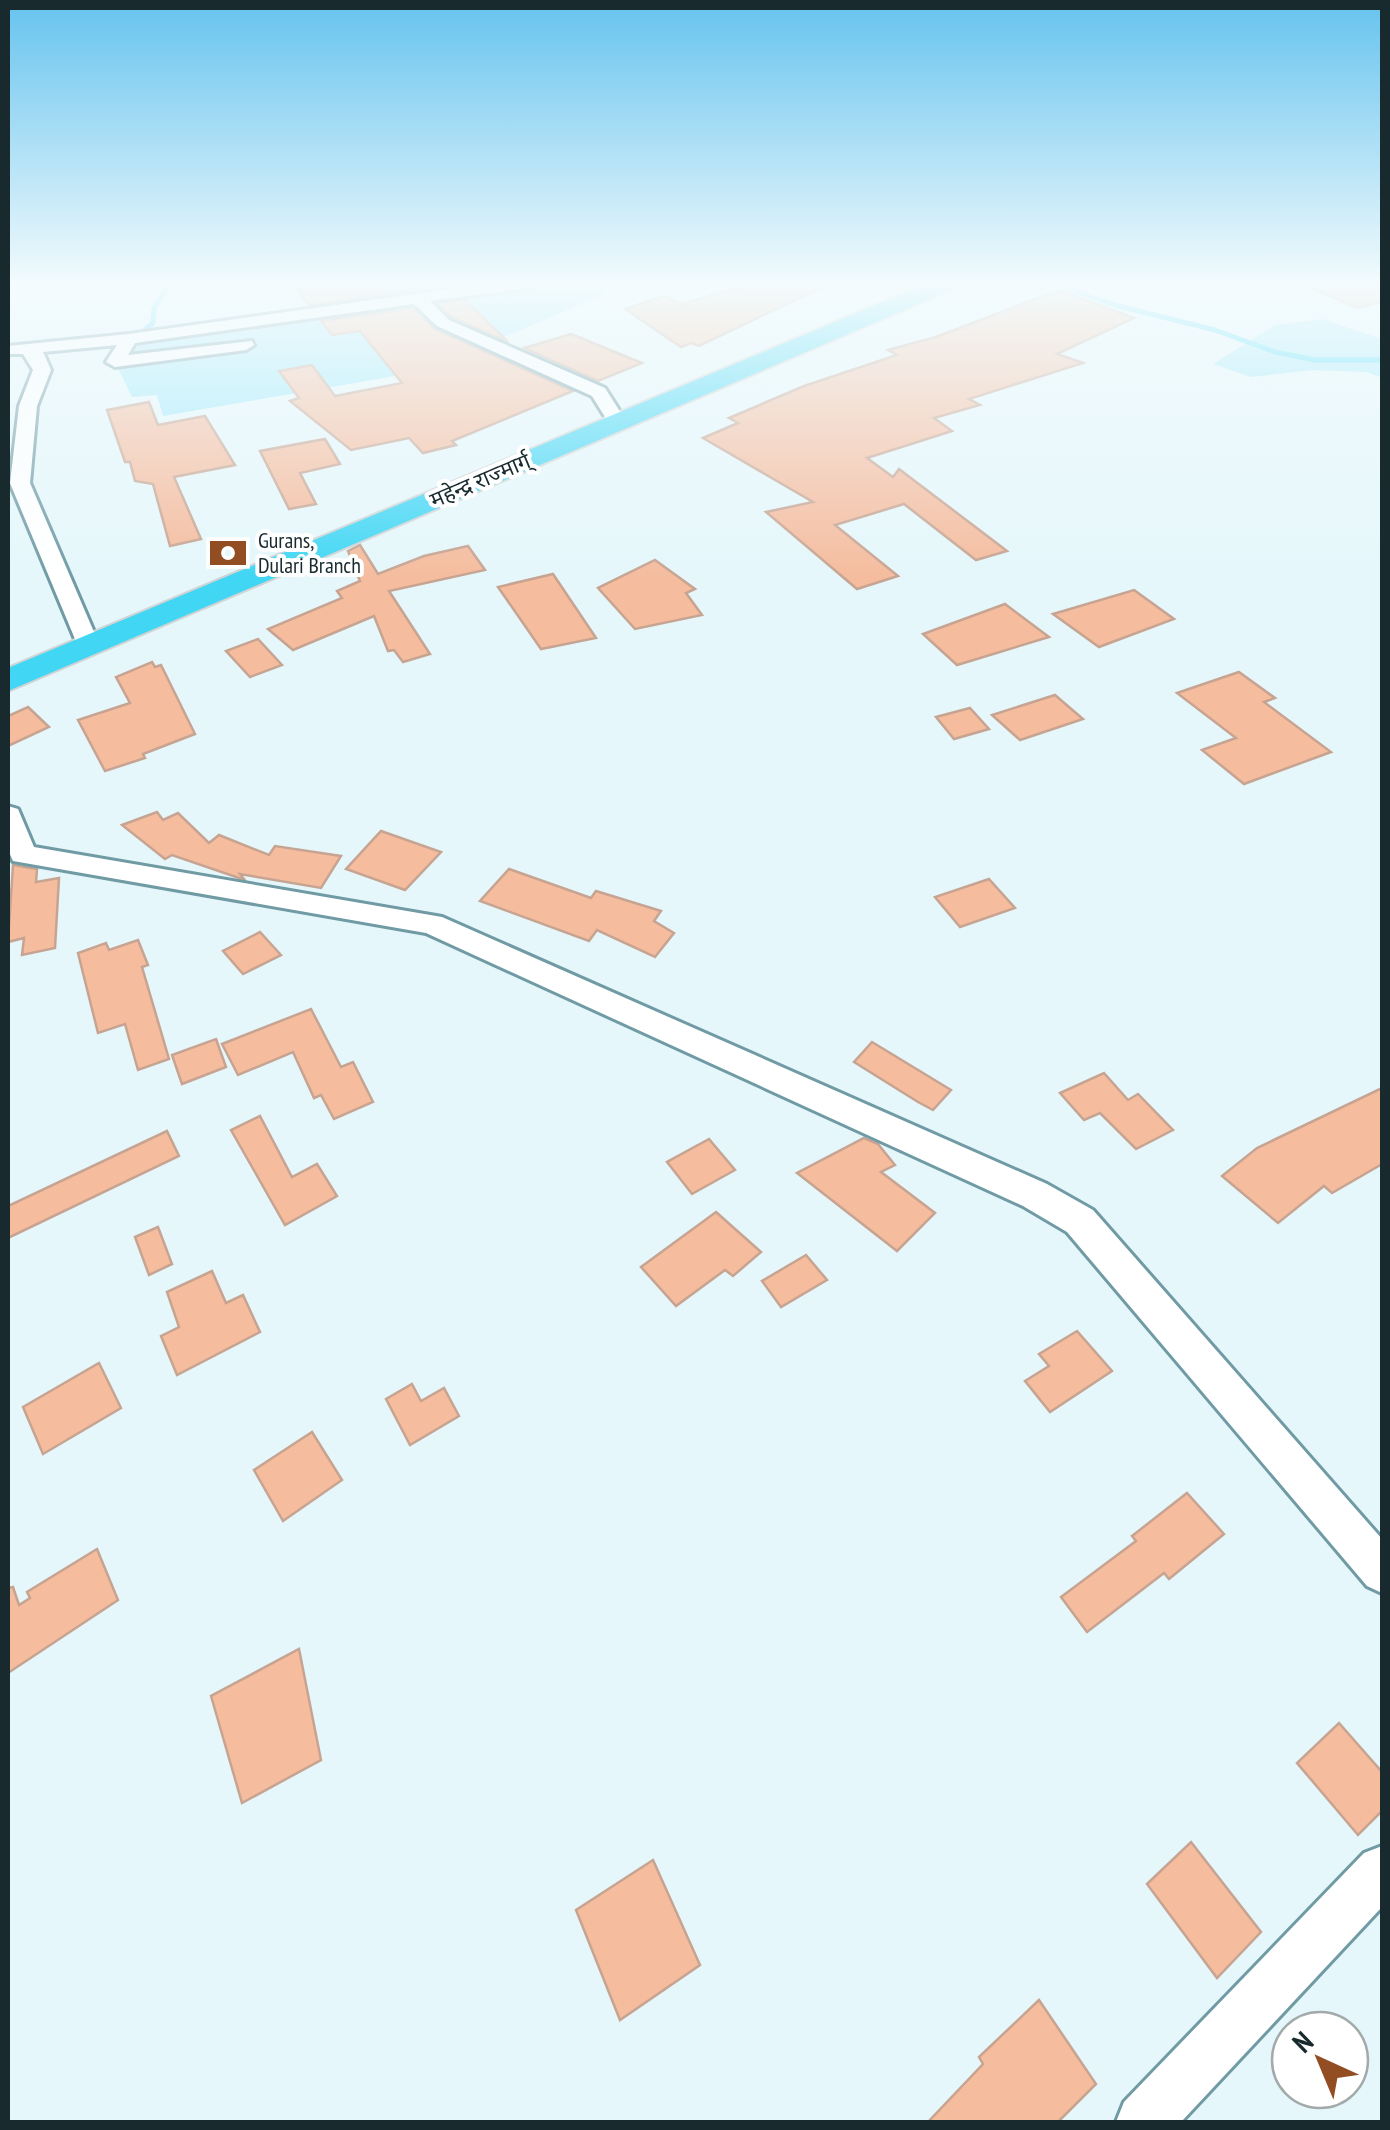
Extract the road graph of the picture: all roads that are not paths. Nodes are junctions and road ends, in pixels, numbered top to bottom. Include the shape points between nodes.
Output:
1 (38, 380) edge
2 (573, 380) edge
3 (716, 380) edge
4 (617, 422) junction
5 (88, 646) junction
6 (8, 682) edge
7 (8, 815) edge
8 (1382, 1570) edge
9 (1382, 1872) edge
10 (1144, 2122) edge

1 - 5 street via 28,406 20,482
2 - 4 street via 599,392
3 - 4 highway, महेन्द्र राज्मार्ग्
4 - 5 highway, महेन्द्र राज्मार्ग्
5 - 6 highway, महेन्द्र राज्मार्ग्
7 - 8 street via 24,854 432,924 1035,1195 1080,1221
9 - 10 street

